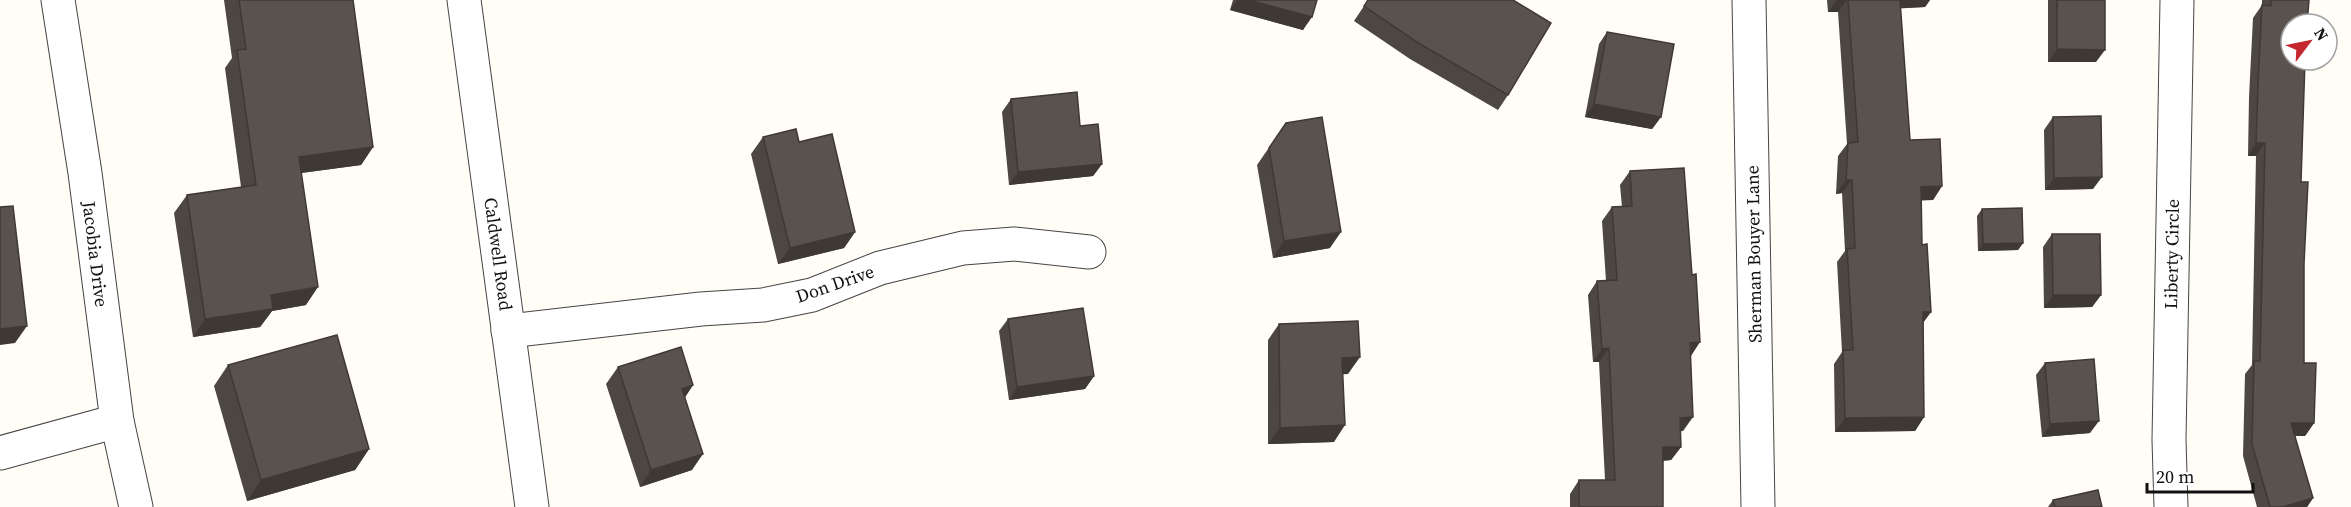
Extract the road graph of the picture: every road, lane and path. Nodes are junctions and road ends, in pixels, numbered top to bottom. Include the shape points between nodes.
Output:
1 (58, 0) edge
2 (464, 0) edge
3 (1749, 0) edge
4 (2177, 0) edge
5 (1089, 252) dead end
6 (508, 331) junction
7 (117, 421) junction
8 (0, 453) edge
9 (136, 507) edge
10 (532, 507) edge
11 (1758, 507) edge
12 (2171, 507) edge

1 - 7 street, Jacobia Drive
2 - 6 street, Caldwell Road
3 - 11 street, Sherman Bouyer Lane
4 - 12 street, Liberty Circle
5 - 6 street, Don Drive via 1014,244 963,248 880,268 812,295 763,305
6 - 10 street, Caldwell Road
7 - 8 street
7 - 9 street, Jacobia Drive

